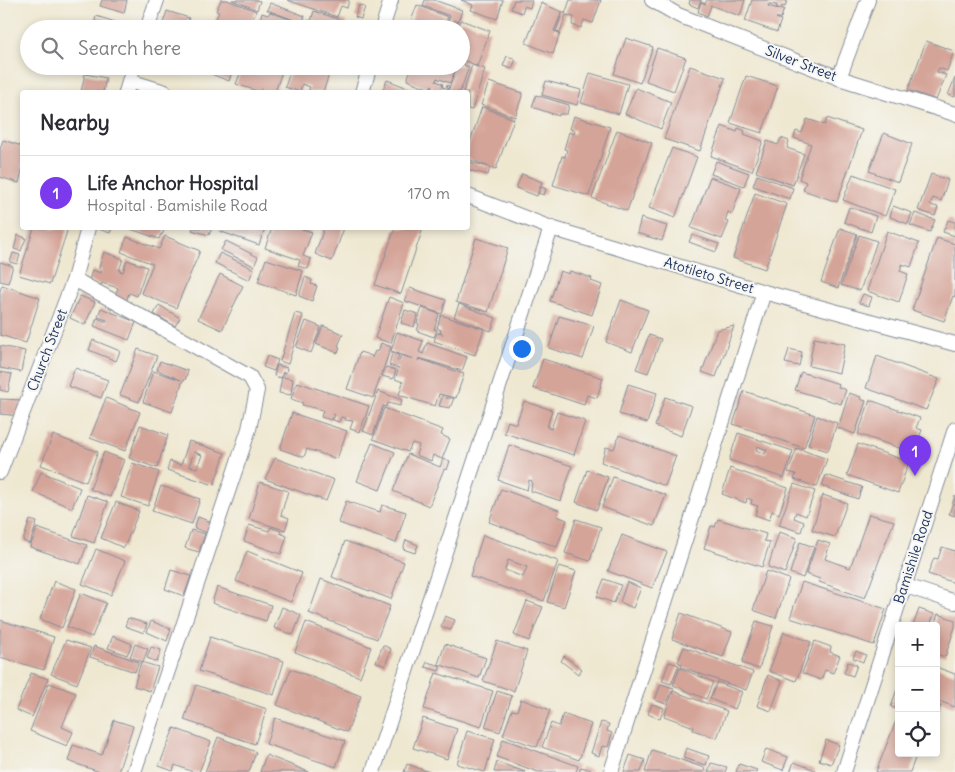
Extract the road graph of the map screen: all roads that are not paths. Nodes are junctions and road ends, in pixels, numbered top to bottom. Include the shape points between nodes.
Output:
1 (157, 0) edge
2 (391, 0) edge
3 (652, 0) edge
4 (868, 0) edge
5 (150, 20) edge
6 (385, 20) edge
7 (131, 75) edge
8 (367, 75) edge
9 (839, 78) junction
10 (127, 87) edge
11 (149, 90) edge
12 (363, 90) edge
13 (955, 114) edge
14 (470, 197) edge
15 (552, 228) junction
16 (87, 230) edge
17 (74, 279) junction
18 (764, 292) junction
19 (955, 344) edge
20 (955, 429) edge
21 (0, 472) edge
22 (903, 585) junction
23 (955, 602) edge
24 (134, 772) edge
25 (373, 772) edge
26 (611, 772) edge
27 (844, 772) edge

1 - 5 street
2 - 6 street
3 - 9 street, Silver Street via 678,15
4 - 9 street
7 - 10 street
8 - 12 street
9 - 13 street, Silver Street
10 - 11 street
14 - 15 street, Atotileto Street
15 - 18 street, Atotileto Street
15 - 25 street
16 - 17 street, Church Street
17 - 21 street, Church Street
17 - 24 street via 250,377 257,390 249,429
18 - 19 street, Atotileto Street
18 - 26 street
20 - 22 street, Bamishile Road
22 - 23 street
22 - 27 street, Bamishile Road

